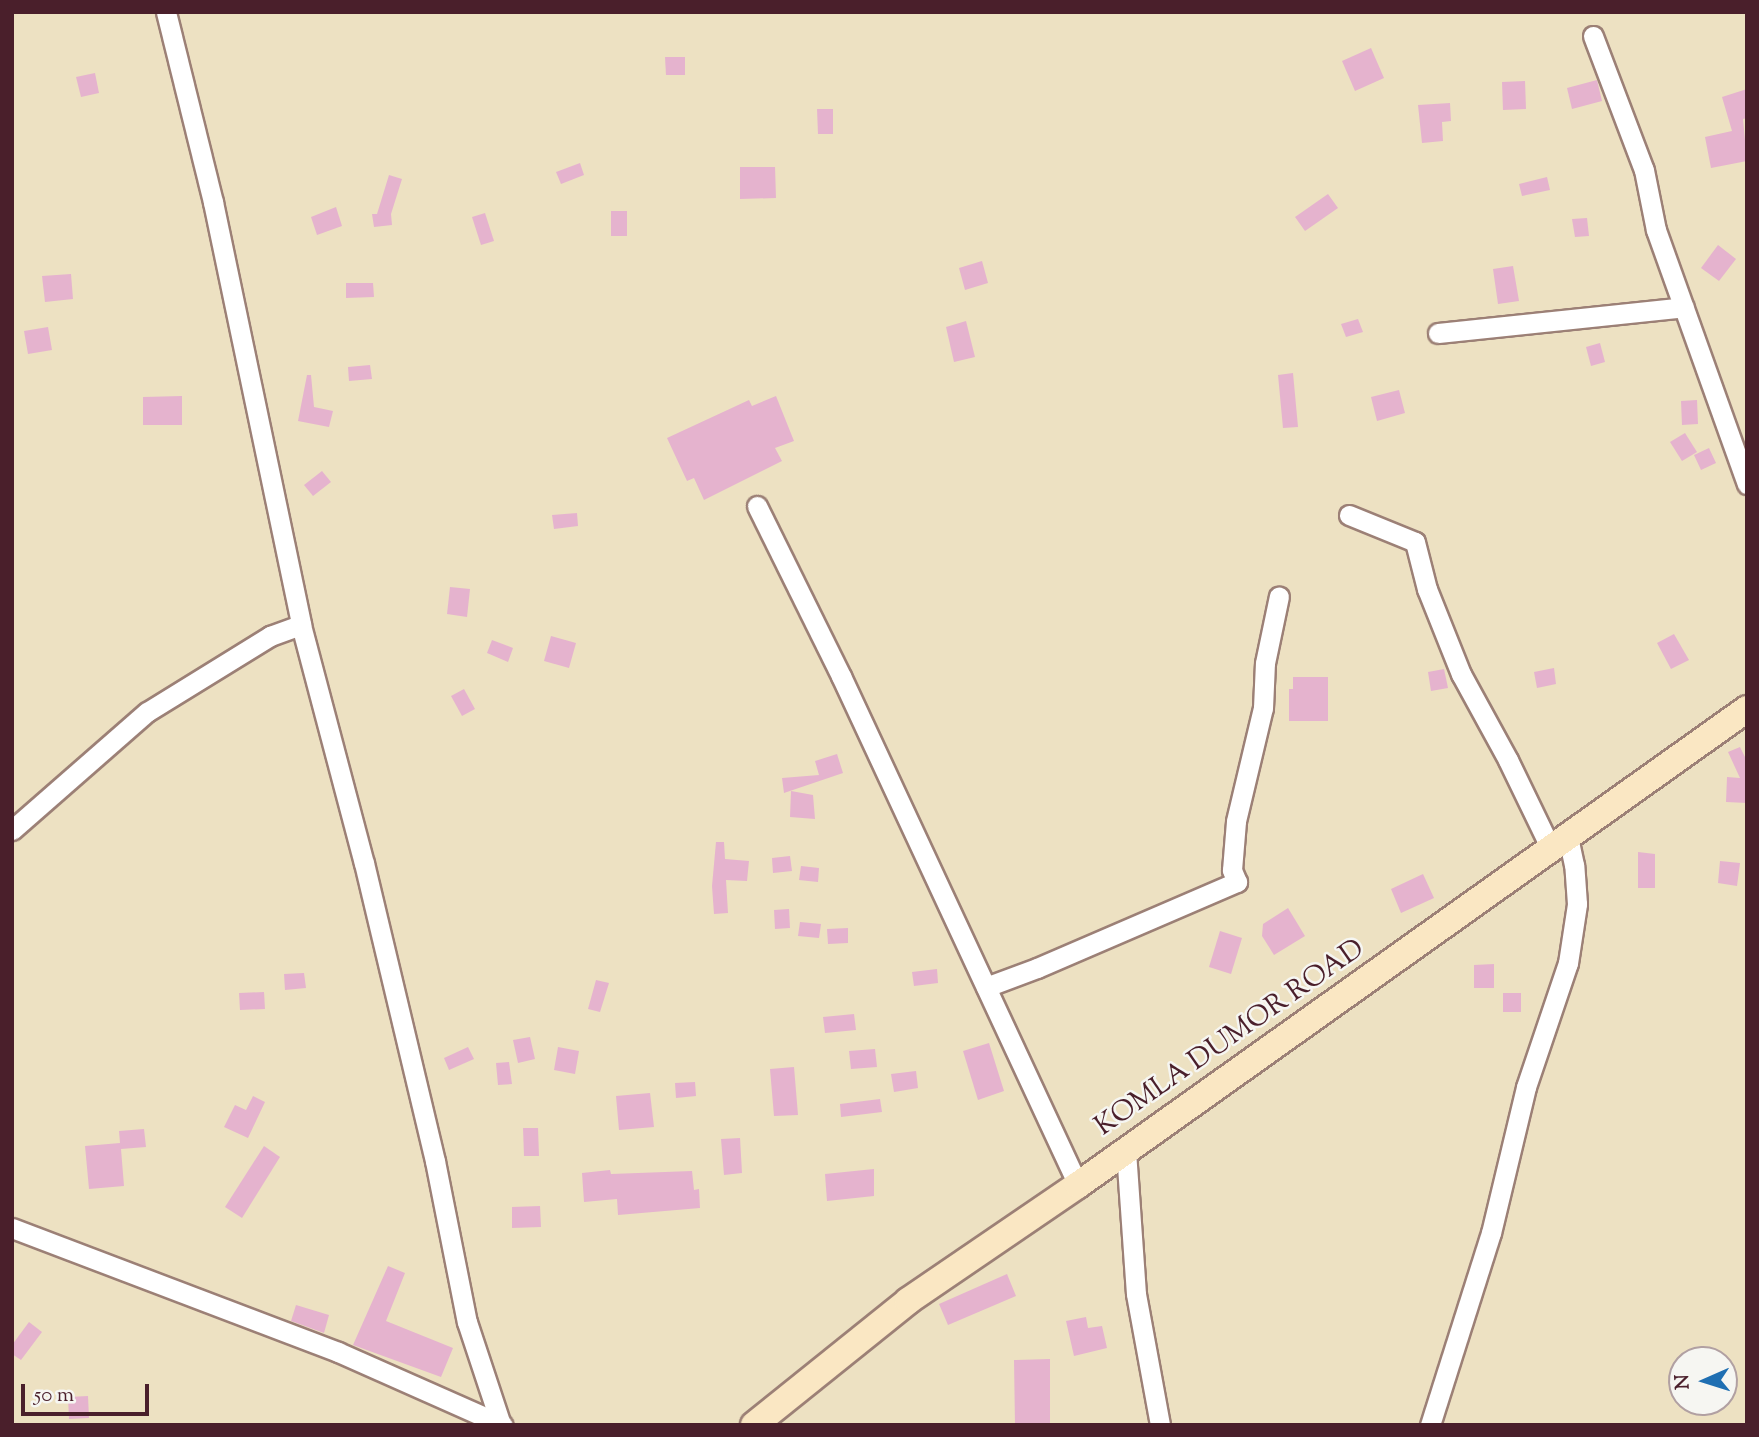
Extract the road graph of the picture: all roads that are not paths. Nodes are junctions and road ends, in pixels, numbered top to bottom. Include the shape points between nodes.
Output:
1 (166, 12) edge
2 (1593, 36) dead end
3 (1684, 307) junction
4 (1438, 333) dead end
5 (1747, 484) edge
6 (757, 506) dead end
7 (1349, 514) dead end
8 (1279, 596) dead end
9 (301, 625) junction
10 (1747, 709) edge
11 (12, 830) edge
12 (1560, 843) junction
13 (986, 987) junction
14 (1126, 1151) junction
15 (1078, 1185) junction
16 (12, 1228) edge
17 (501, 1424) edge
18 (754, 1425) edge
19 (1160, 1425) edge
20 (1430, 1425) edge

1 - 9 street via 213,202
2 - 3 street via 1644,170 1656,230
3 - 4 street
3 - 5 street
6 - 13 street
7 - 12 street via 1415,542 1427,589 1461,674
8 - 13 street via 1265,663 1263,708 1236,821 1232,870 1237,882
9 - 11 street via 270,636 147,712
9 - 17 street via 432,1147 467,1322
10 - 12 street, KOMLA DUMOR ROAD
12 - 14 street, KOMLA DUMOR ROAD
12 - 20 street via 1577,904 1568,963 1526,1087 1490,1233
13 - 15 street
14 - 15 street, KOMLA DUMOR ROAD
14 - 19 street via 1136,1294
15 - 18 street, KOMLA DUMOR ROAD via 908,1301
16 - 17 street via 338,1353

